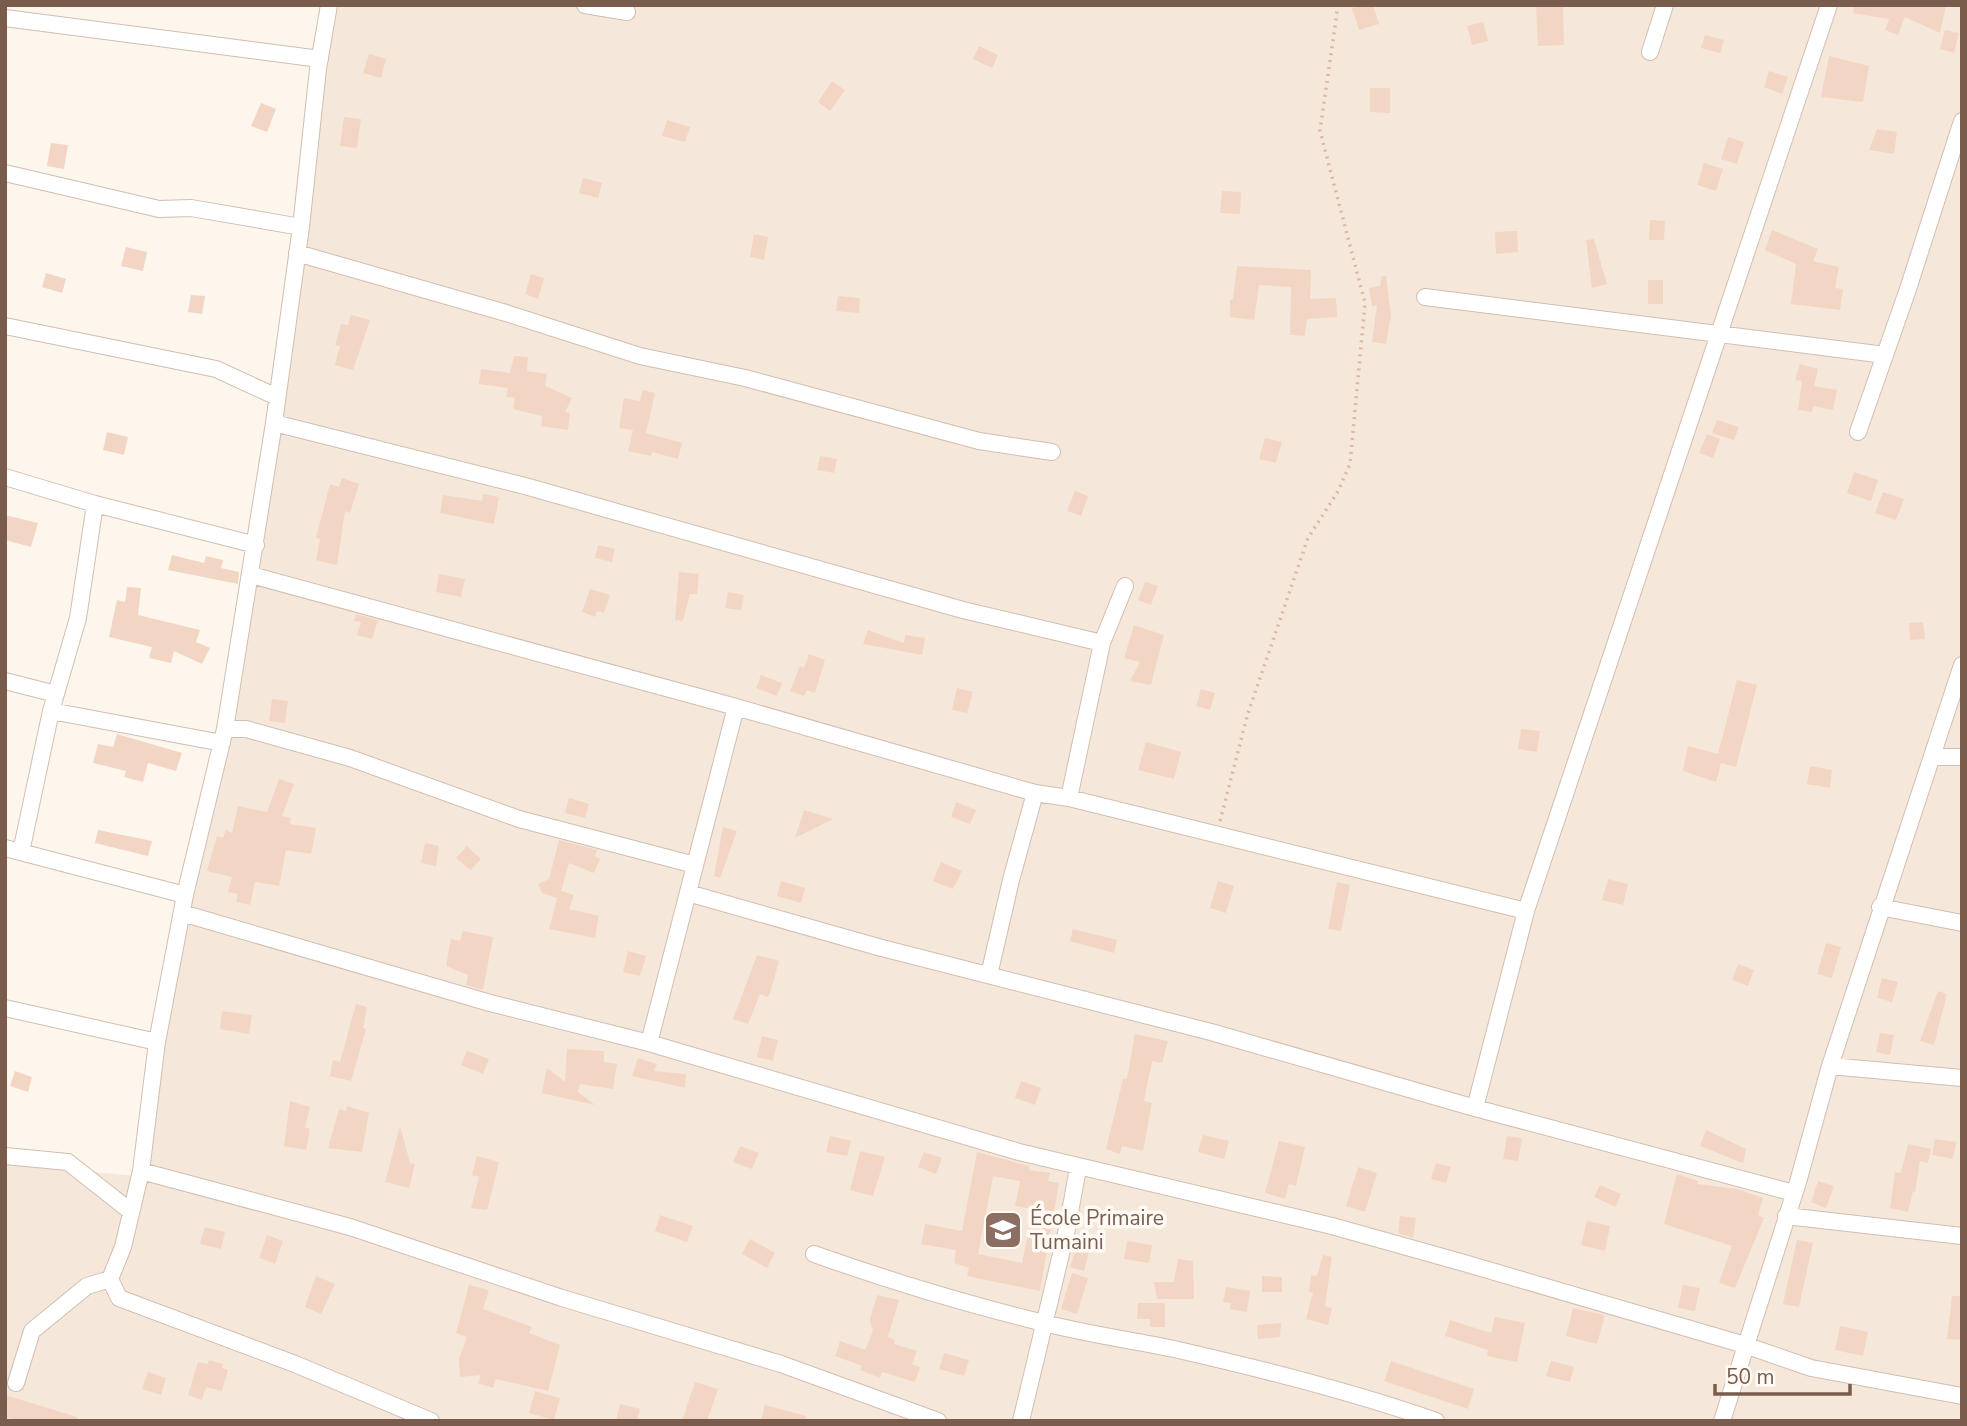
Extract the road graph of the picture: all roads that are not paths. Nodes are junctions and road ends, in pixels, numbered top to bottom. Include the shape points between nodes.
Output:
1 (329, 5) edge
2 (584, 5) edge
3 (1665, 5) edge
4 (1829, 5) edge
5 (627, 12) dead end
6 (5, 18) edge
7 (1650, 52) dead end
8 (320, 59) junction
9 (1962, 121) edge
10 (5, 173) edge
11 (301, 227) junction
12 (297, 253) junction
13 (1425, 297) dead end
14 (5, 326) edge
15 (1720, 333) junction
16 (1885, 355) junction
17 (277, 397) junction
18 (274, 423) junction
19 (1858, 432) dead end
20 (1052, 452) dead end
21 (5, 477) edge
22 (96, 504) junction
23 (256, 545) junction
24 (251, 575) junction
25 (1125, 586) dead end
26 (1102, 643) junction
27 (1962, 665) edge
28 (5, 681) edge
29 (56, 694) junction
30 (736, 707) junction
31 (51, 711) junction
32 (223, 736) junction
33 (1933, 757) junction
34 (1962, 757) edge
35 (1035, 793) junction
36 (1069, 798) junction
37 (13, 850) edge
38 (695, 865) junction
39 (688, 892) junction
40 (185, 895) junction
41 (1880, 907) junction
42 (1526, 911) junction
43 (182, 913) junction
44 (1962, 923) edge
45 (989, 975) junction
46 (5, 1008) edge
47 (157, 1042) junction
48 (649, 1043) junction
49 (1830, 1066) junction
50 (1962, 1078) edge
51 (1475, 1108) junction
52 (5, 1156) edge
53 (1078, 1168) junction
54 (141, 1171) junction
55 (1794, 1193) junction
56 (130, 1211) junction
57 (1786, 1216) junction
58 (1962, 1236) edge
59 (814, 1254) dead end
60 (110, 1279) junction
61 (1044, 1323) junction
62 (1745, 1345) junction
63 (16, 1382) dead end
64 (1962, 1396) edge
65 (431, 1421) edge
66 (937, 1421) edge
67 (1021, 1421) edge
68 (1436, 1421) edge
69 (1723, 1421) edge

1 - 8 street
2 - 5 street
3 - 7 street
4 - 15 street
6 - 8 street
8 - 11 street
9 - 16 street
10 - 11 street via 159,209 191,208
11 - 12 street
12 - 17 street
12 - 20 street via 640,356 745,378 979,441
13 - 15 street
14 - 17 street via 216,369
15 - 16 street
15 - 42 street
16 - 19 street
17 - 18 street
18 - 23 street
18 - 26 street via 525,486 963,610
21 - 22 street
22 - 23 street
22 - 29 street via 78,618
23 - 24 street
24 - 30 street
24 - 32 street
25 - 26 street
26 - 36 street
27 - 33 street
28 - 29 street
29 - 31 street
30 - 35 street
30 - 38 street
31 - 32 street
31 - 37 street
32 - 38 street via 246,729 350,758 519,820
32 - 40 street
33 - 34 street
33 - 41 street
35 - 36 street
35 - 45 street
36 - 42 street
37 - 40 street
38 - 39 street
39 - 45 street
39 - 48 street
40 - 43 street
41 - 44 street
41 - 49 street
42 - 51 street
43 - 47 street
43 - 48 street via 477,999
45 - 51 street via 1211,1032
46 - 47 street
47 - 54 street
48 - 53 street
49 - 50 street
49 - 55 street
51 - 55 street
52 - 56 street via 68,1162
53 - 61 street
53 - 62 street via 1332,1226
54 - 56 street
54 - 66 street via 350,1227 780,1364
55 - 57 street
56 - 60 street
57 - 58 street
57 - 62 street
59 - 61 street via 900,1284
60 - 63 street via 87,1286 32,1332
60 - 65 street via 119,1298
61 - 67 street
61 - 68 street via 1283,1376
62 - 64 street via 1811,1368
62 - 69 street

